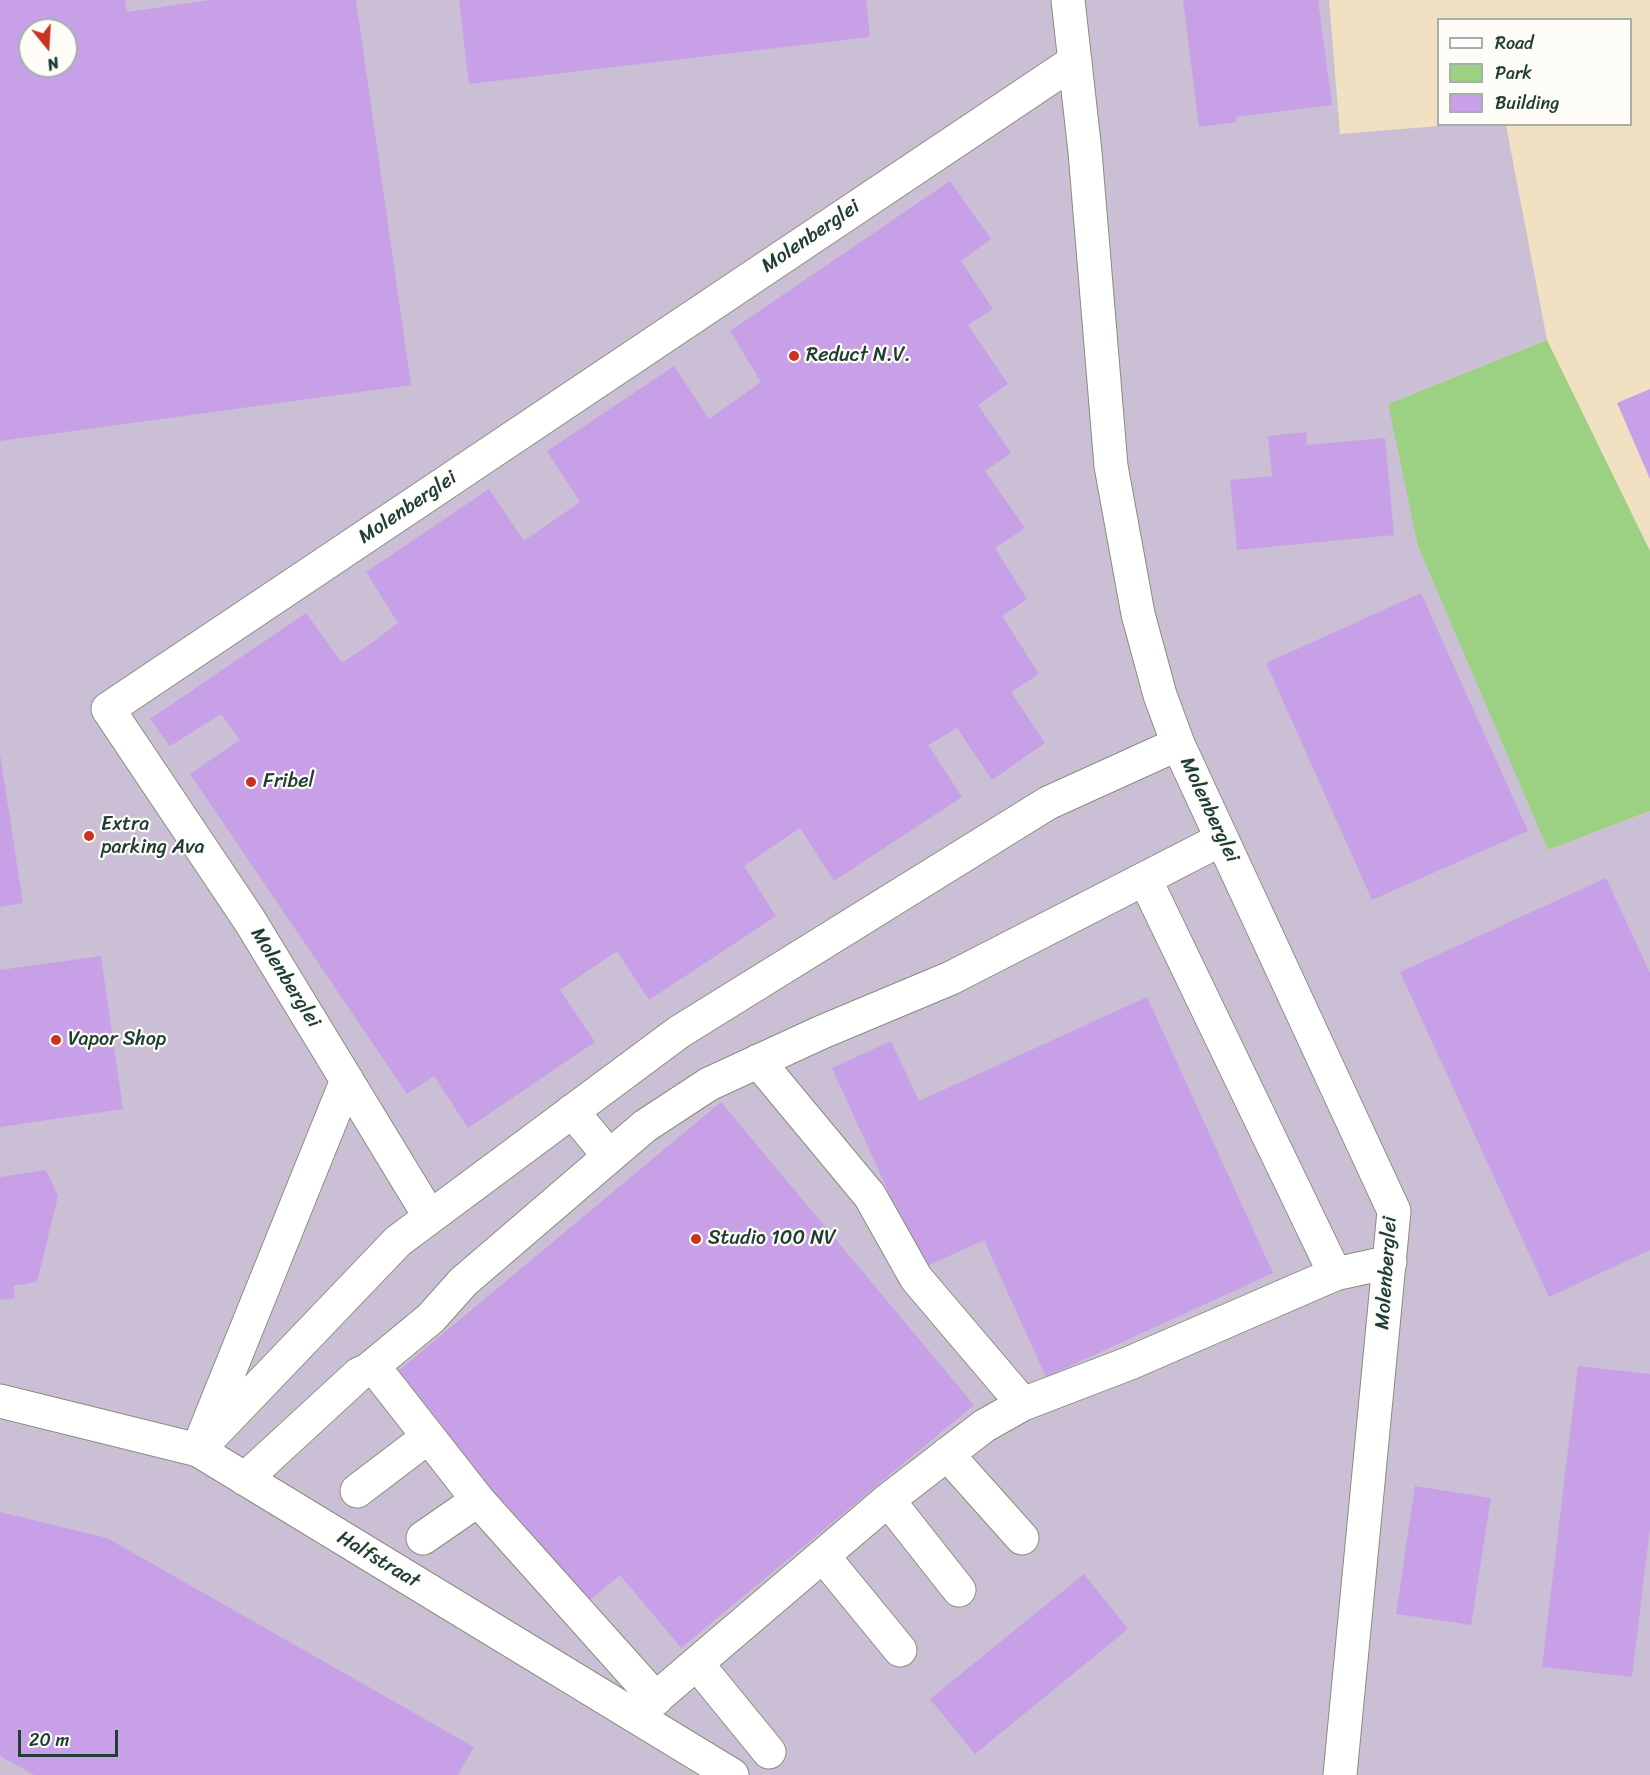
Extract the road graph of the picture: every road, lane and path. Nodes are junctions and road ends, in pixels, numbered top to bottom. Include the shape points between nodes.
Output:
1 (1068, 0) edge
2 (1075, 60) junction
3 (1178, 744) junction
4 (1222, 839) junction
5 (1145, 879) junction
6 (758, 1061) junction
7 (347, 1080) junction
8 (572, 1111) junction
9 (609, 1156) junction
10 (430, 1217) junction
11 (1390, 1262) junction
12 (1335, 1274) junction
13 (368, 1370) junction
14 (0, 1401) edge
15 (1023, 1404) junction
16 (428, 1437) junction
17 (198, 1450) junction
18 (947, 1454) junction
19 (246, 1479) junction
20 (357, 1491) dead end
21 (478, 1500) junction
22 (888, 1500) junction
23 (423, 1538) dead end
24 (1022, 1538) dead end
25 (823, 1556) junction
26 (959, 1590) dead end
27 (900, 1650) dead end
28 (698, 1665) junction
29 (646, 1708) junction
30 (769, 1752) dead end
31 (732, 1775) edge
32 (1340, 1775) edge

1 - 2 street, Molenberglei
2 - 3 street, Molenberglei via 1112,466 1138,614
2 - 7 street, Molenberglei via 108,709 250,921
3 - 4 street, Molenberglei
3 - 8 street, Molenberglei via 1048,803 680,1032
4 - 5 street
4 - 11 street, Molenberglei via 1394,1211
5 - 6 street via 951,978
5 - 12 street
6 - 9 street via 709,1084 645,1126
6 - 15 street via 870,1196 916,1278
7 - 10 street, Molenberglei
7 - 17 street
8 - 9 street
8 - 10 street, Molenberglei
9 - 13 street
10 - 17 street, Molenberglei via 398,1241
11 - 12 street
11 - 32 street, Molenberglei
12 - 15 street via 1130,1363
13 - 16 street via 377,1371
13 - 19 street via 359,1374
14 - 17 street, Halfstraat
15 - 18 street via 984,1426
16 - 20 street
16 - 21 street
17 - 19 street, Halfstraat
18 - 22 street
18 - 24 street
19 - 29 street, Halfstraat
21 - 23 street
21 - 29 street
22 - 25 street
22 - 26 street
25 - 27 street
25 - 28 street
28 - 29 street
28 - 30 street
29 - 31 street, Halfstraat

